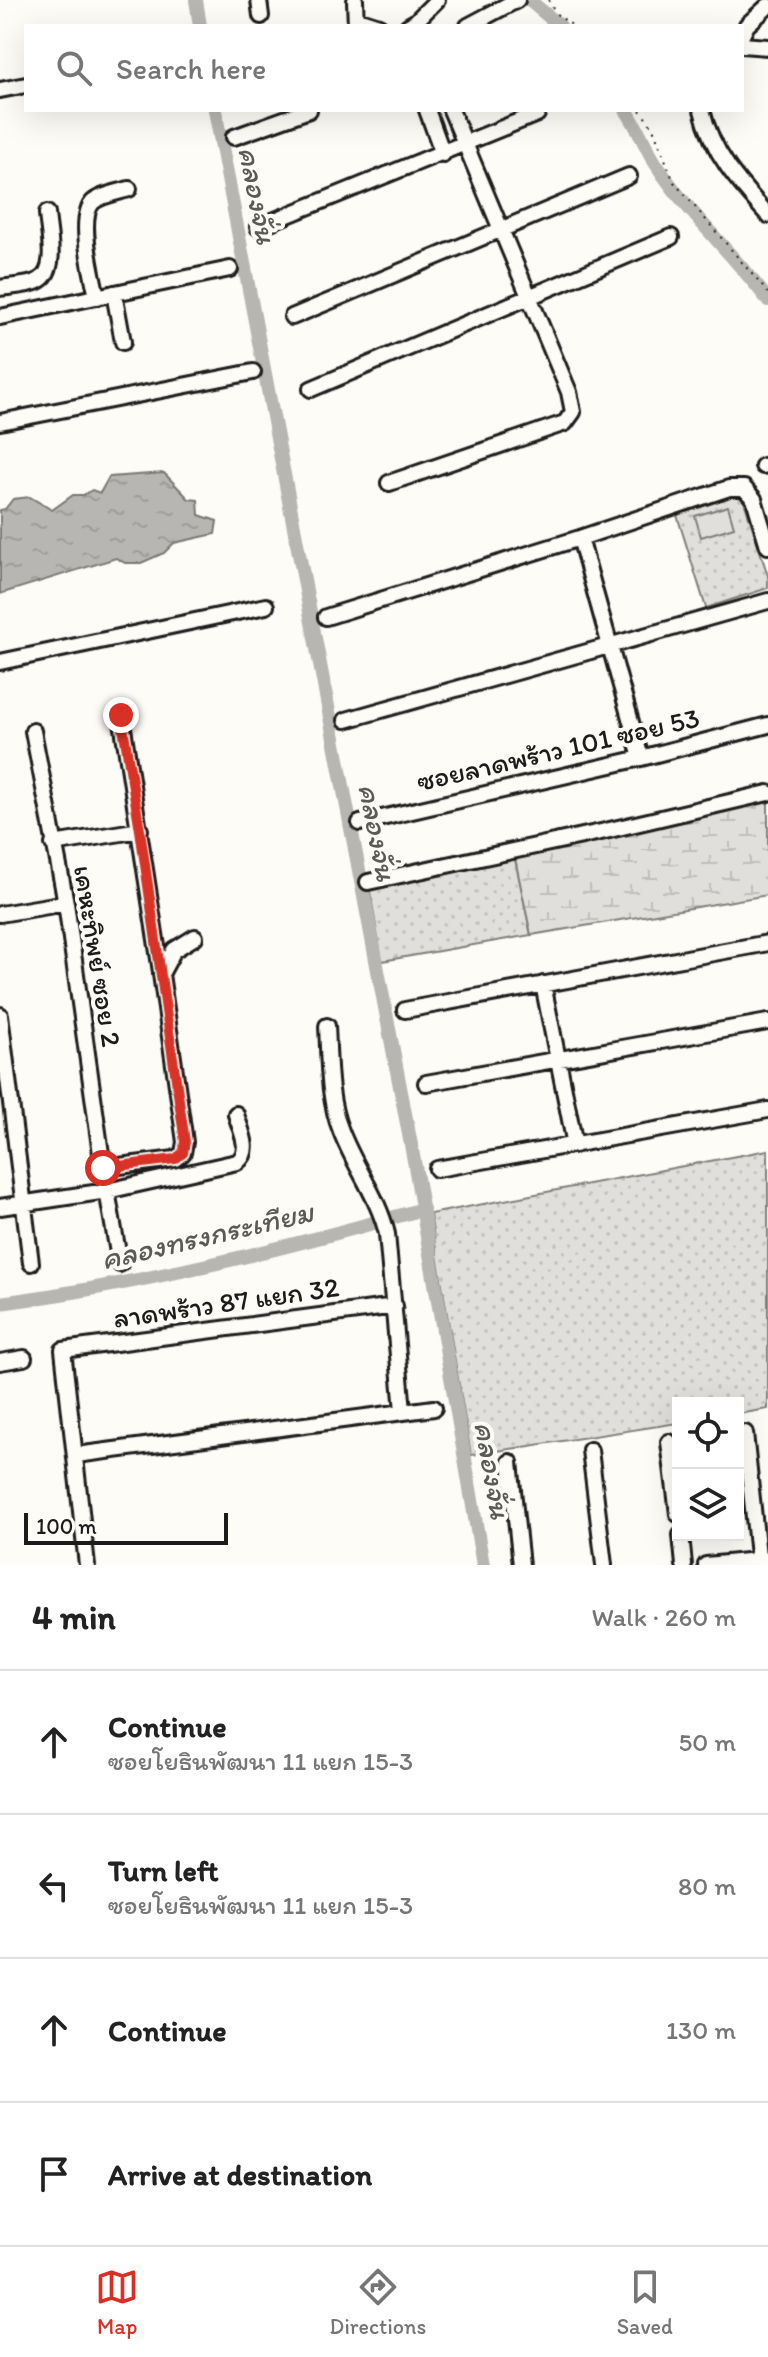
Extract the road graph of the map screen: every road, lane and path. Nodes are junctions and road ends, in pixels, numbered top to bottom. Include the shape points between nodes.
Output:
1 (259, 0) edge
2 (355, 0) edge
3 (437, 0) edge
4 (549, 0) edge
5 (513, 2) edge
6 (768, 6) edge
7 (261, 16) dead end
8 (357, 23) edge
9 (412, 24) edge
10 (472, 24) edge
11 (570, 24) edge
12 (744, 31) edge
13 (744, 45) edge
14 (768, 47) edge
15 (24, 85) edge
16 (0, 90) edge
17 (303, 112) edge
18 (428, 112) edge
19 (452, 112) edge
20 (641, 112) edge
21 (703, 112) edge
22 (537, 114) dead end
23 (234, 137) dead end
24 (465, 145) junction
25 (443, 154) junction
26 (629, 176) dead end
27 (129, 189) dead end
28 (47, 213) dead end
29 (768, 215) edge
30 (258, 227) dead end
31 (500, 230) junction
32 (671, 237) dead end
33 (230, 269) dead end
34 (0, 288) edge
35 (114, 293) junction
36 (768, 293) edge
37 (97, 297) junction
38 (530, 297) junction
39 (0, 317) edge
40 (292, 317) dead end
41 (123, 342) dead end
42 (253, 372) dead end
43 (311, 389) dead end
44 (0, 422) edge
45 (389, 483) dead end
46 (580, 538) junction
47 (768, 546) edge
48 (768, 601) edge
49 (266, 606) dead end
50 (326, 617) dead end
51 (612, 647) junction
52 (0, 662) edge
53 (121, 715) dead end
54 (346, 720) dead end
55 (768, 725) edge
56 (33, 731) dead end
57 (641, 758) junction
58 (768, 793) edge
59 (360, 823) dead end
60 (140, 830) junction
61 (53, 844) junction
62 (368, 882) dead end
63 (66, 903) junction
64 (0, 914) edge
65 (195, 937) dead end
66 (768, 943) edge
67 (161, 974) junction
68 (543, 984) junction
69 (405, 1010) dead end
70 (0, 1015) edge
71 (768, 1022) edge
72 (327, 1026) dead end
73 (558, 1059) junction
74 (426, 1083) dead end
75 (768, 1110) edge
76 (236, 1114) dead end
77 (575, 1145) junction
78 (103, 1168) junction
79 (437, 1169) dead end
80 (107, 1191) junction
81 (23, 1204) junction
82 (0, 1207) edge
83 (31, 1263) dead end
84 (120, 1264) dead end
85 (395, 1306) junction
86 (24, 1358) dead end
87 (0, 1362) edge
88 (434, 1408) dead end
89 (403, 1411) junction
90 (745, 1433) dead end
91 (669, 1442) dead end
92 (590, 1450) dead end
93 (76, 1455) junction
94 (510, 1462) dead end
95 (672, 1469) edge
96 (682, 1541) edge
97 (762, 1561) edge
98 (87, 1565) edge
99 (521, 1565) edge
100 (604, 1565) edge
101 (684, 1565) edge
102 (706, 1565) edge

1 - 7 street
2 - 8 street
3 - 9 street
4 - 11 path via 555,13
5 - 10 street
6 - 12 street
13 - 14 street
15 - 16 street
17 - 23 street
18 - 25 street
19 - 24 street
20 - 36 path via 674,182
21 - 29 street via 728,169
22 - 24 street
24 - 25 street
24 - 31 street
25 - 30 street
26 - 31 street
27 - 37 street via 97,199 87,213
28 - 34 street via 50,256 44,278
31 - 38 street
31 - 40 street
32 - 38 street
33 - 35 street
35 - 37 street
35 - 41 street
37 - 39 street
38 - 43 street
38 - 45 street via 569,392 570,419
42 - 44 street
46 - 47 street via 736,487 754,499
46 - 50 street
46 - 51 street
48 - 51 street
49 - 52 street
51 - 54 street
51 - 57 street
53 - 60 street
55 - 57 street, ซอยลาดพร้าว 101 ซอย 53
56 - 61 street, เคหะทิพย์ ซอย 2
57 - 59 street, ซอยลาดพร้าว 101 ซอย 53
58 - 62 street
60 - 61 street
60 - 67 street
61 - 63 street, เคหะทิพย์ ซอย 2
63 - 64 street
63 - 78 street, เคหะทิพย์ ซอย 2
65 - 67 street via 174,950
66 - 68 street
67 - 78 street via 183,1153 175,1159
68 - 69 street
68 - 73 street
70 - 81 street
71 - 73 street
72 - 85 street via 333,1102 340,1130 383,1218
73 - 74 street
73 - 77 street
75 - 77 street
76 - 80 street via 246,1150 237,1162
77 - 79 street
78 - 80 street, เคหะทิพย์ ซอย 2
80 - 81 street
80 - 84 street, เคหะทิพย์ ซอย 2
81 - 82 street
81 - 83 street
85 - 89 street
85 - 93 street, ลาดพร้าว 87 แยก 32 via 63,1350
86 - 87 street
88 - 89 street
89 - 93 street
90 - 97 street
91 - 95 street
92 - 100 street
93 - 98 street
94 - 99 street
96 - 101 street
97 - 102 street

